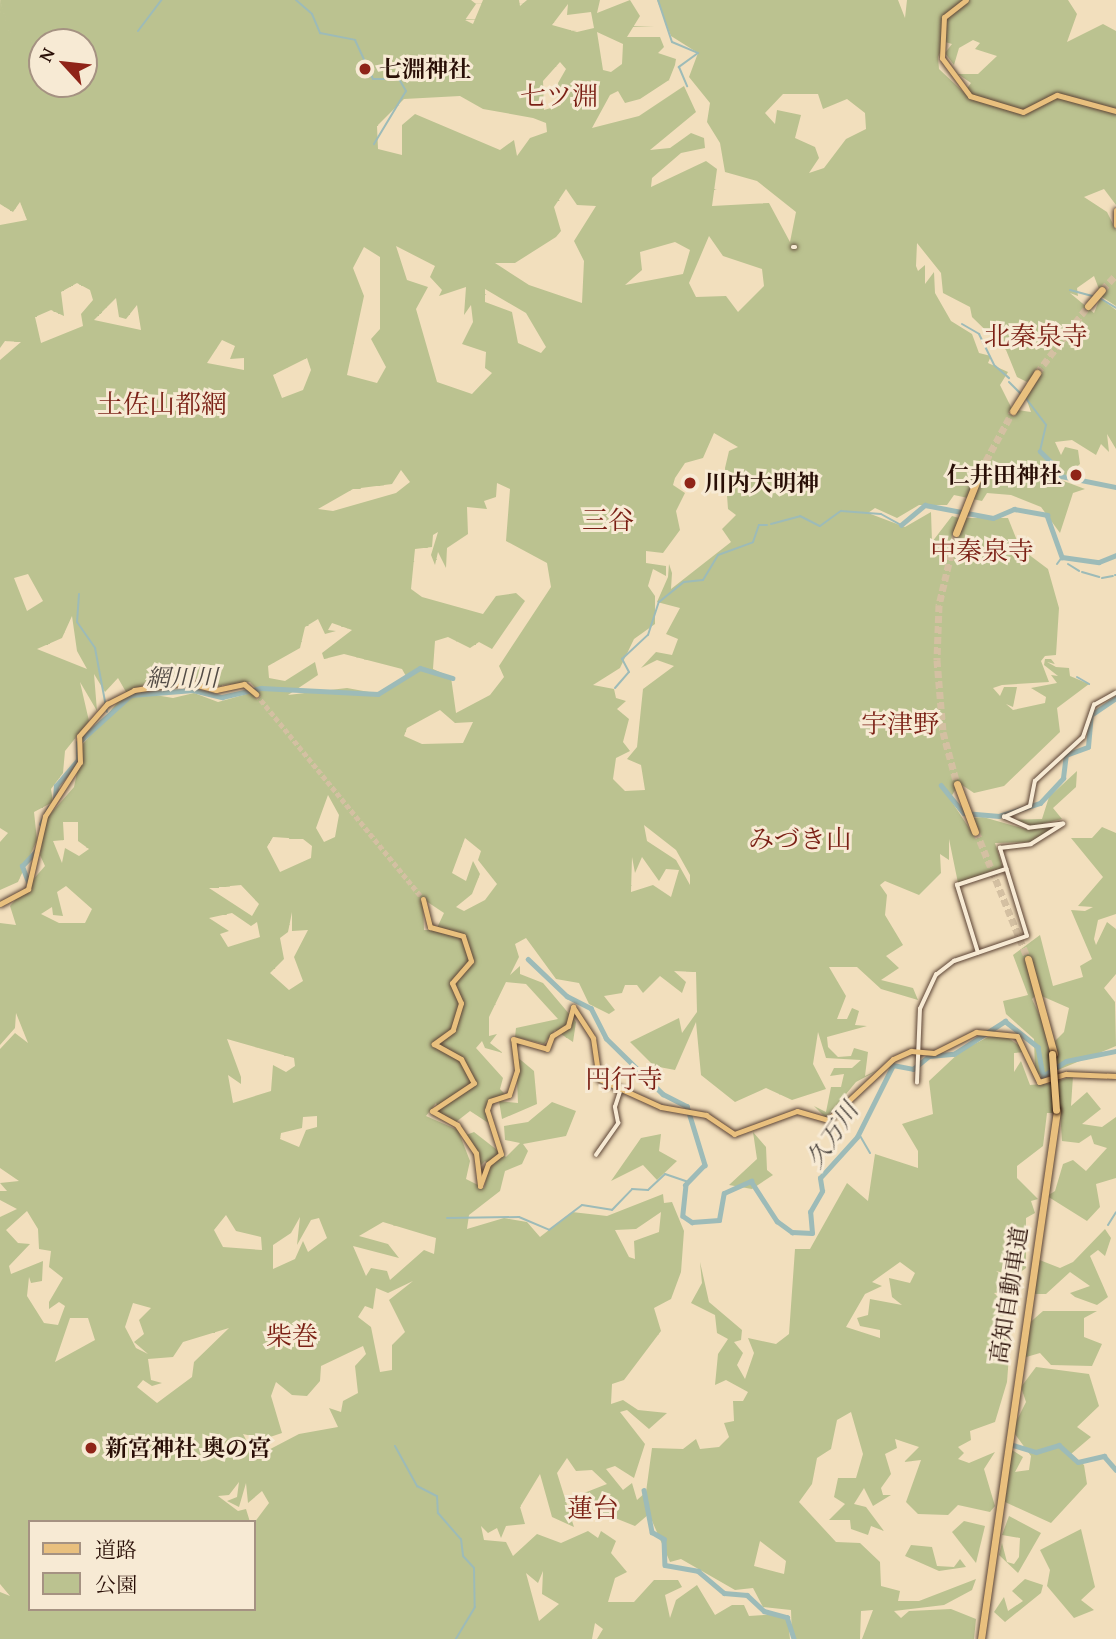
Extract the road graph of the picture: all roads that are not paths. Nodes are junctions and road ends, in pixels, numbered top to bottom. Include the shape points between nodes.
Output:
1 (966, 0) edge
2 (1116, 111) edge
3 (1116, 210) edge
4 (1116, 225) edge
5 (1103, 291) tunnel mouth
6 (1089, 307) tunnel mouth
7 (1038, 374) tunnel mouth
8 (1015, 409) tunnel mouth
9 (982, 470) tunnel mouth
10 (956, 533) tunnel mouth
11 (254, 692) dead end
12 (1116, 693) edge
13 (958, 784) tunnel mouth
14 (976, 831) tunnel mouth
15 (1006, 869) junction
16 (423, 899) tunnel mouth
17 (0, 904) edge
18 (978, 953) junction
19 (1027, 959) tunnel mouth
20 (921, 1051) junction
21 (1116, 1076) edge
22 (917, 1083) dead end
23 (622, 1087) junction
24 (596, 1155) dead end
25 (980, 1639) edge

1 - 2 main road via 944,17 942,58 970,96 1023,112 1054,95
3 - 4 main road
5 - 6 highway
7 - 8 highway
9 - 10 highway
11 - 17 main road via 216,690 189,682 146,687 104,709 79,743 72,779 46,816 29,886
12 - 15 street via 1094,705 1083,737 1035,781 1031,805 1012,810 1005,820 1029,828 1059,820 1063,825 1031,844 1001,847
13 - 14 highway
15 - 18 street via 1027,935
15 - 18 street via 957,886
16 - 23 main road via 432,930 464,936 471,961 452,983 461,1003 453,1030 434,1044 461,1059 474,1082 432,1113 455,1123 476,1153 479,1185 501,1154 487,1110 490,1101 509,1095 517,1070 514,1037 547,1049 552,1036 568,1026 574,1008 593,1038 595,1074
18 - 20 street via 948,964 934,979 920,1005
19 - 25 highway, 高知自動車道, bridge via 1053,1054 1056,1110
20 - 21 main road via 934,1053 980,1033 1017,1036 1039,1082 1066,1073
20 - 22 street
20 - 23 main road via 888,1062 826,1121 797,1111 737,1134
23 - 24 street via 615,1107 618,1123

